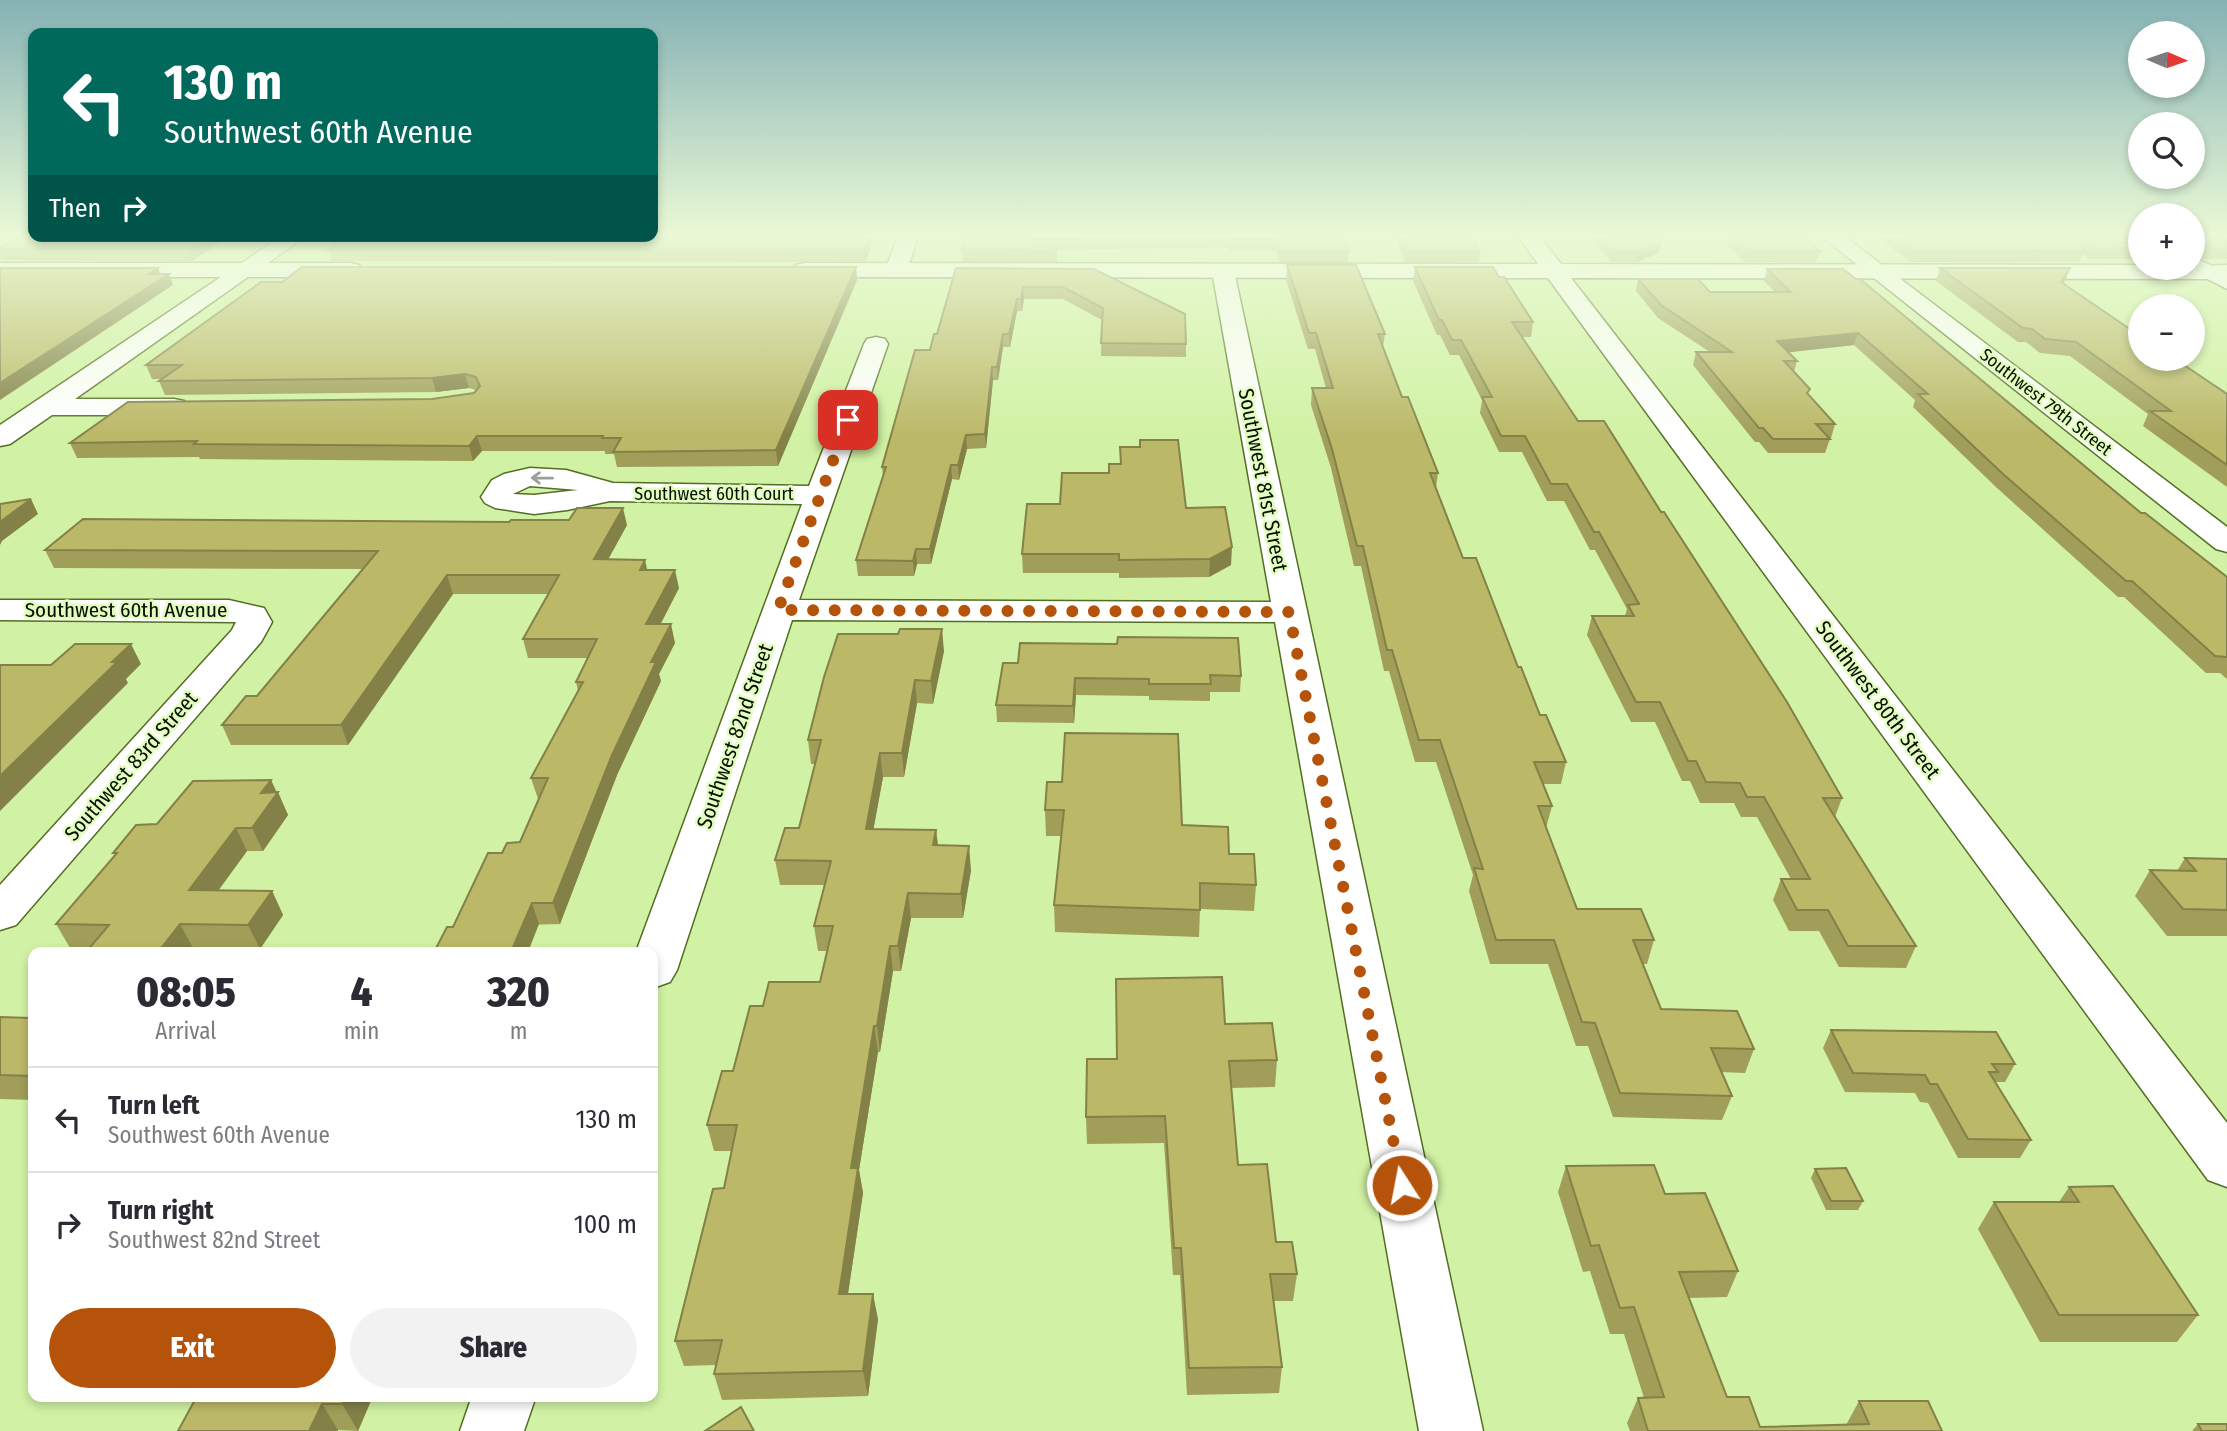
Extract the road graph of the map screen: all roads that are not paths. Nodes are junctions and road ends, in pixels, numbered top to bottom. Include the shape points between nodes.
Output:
1 (199, 303) edge
2 (1229, 303) edge
3 (1579, 303) edge
4 (1918, 303) edge
5 (876, 344) dead end
6 (193, 406) edge
7 (45, 407) junction
8 (0, 438) edge
9 (608, 492) dead end
10 (820, 495) junction
11 (2227, 542) edge
12 (0, 610) edge
13 (778, 610) junction
14 (1289, 612) junction
15 (252, 615) joint
16 (0, 915) edge
17 (658, 956) edge
18 (2227, 1164) edge
19 (502, 1402) edge
20 (492, 1431) edge
21 (1451, 1431) edge

1 - 7 street
2 - 14 street, Southwest 81st Street
3 - 18 street, Southwest 80th Street
4 - 11 street, Southwest 79th Street
5 - 10 street, Southwest 82nd Street
6 - 7 street
7 - 8 street
9 - 10 street, Southwest 60th Court
10 - 13 street, Southwest 82nd Street
12 - 15 street, Southwest 60th Avenue via 229,610
13 - 14 street
13 - 17 street, Southwest 82nd Street
14 - 21 street, Southwest 81st Street
15 - 16 street, Southwest 83rd Street via 248,634
19 - 20 street

